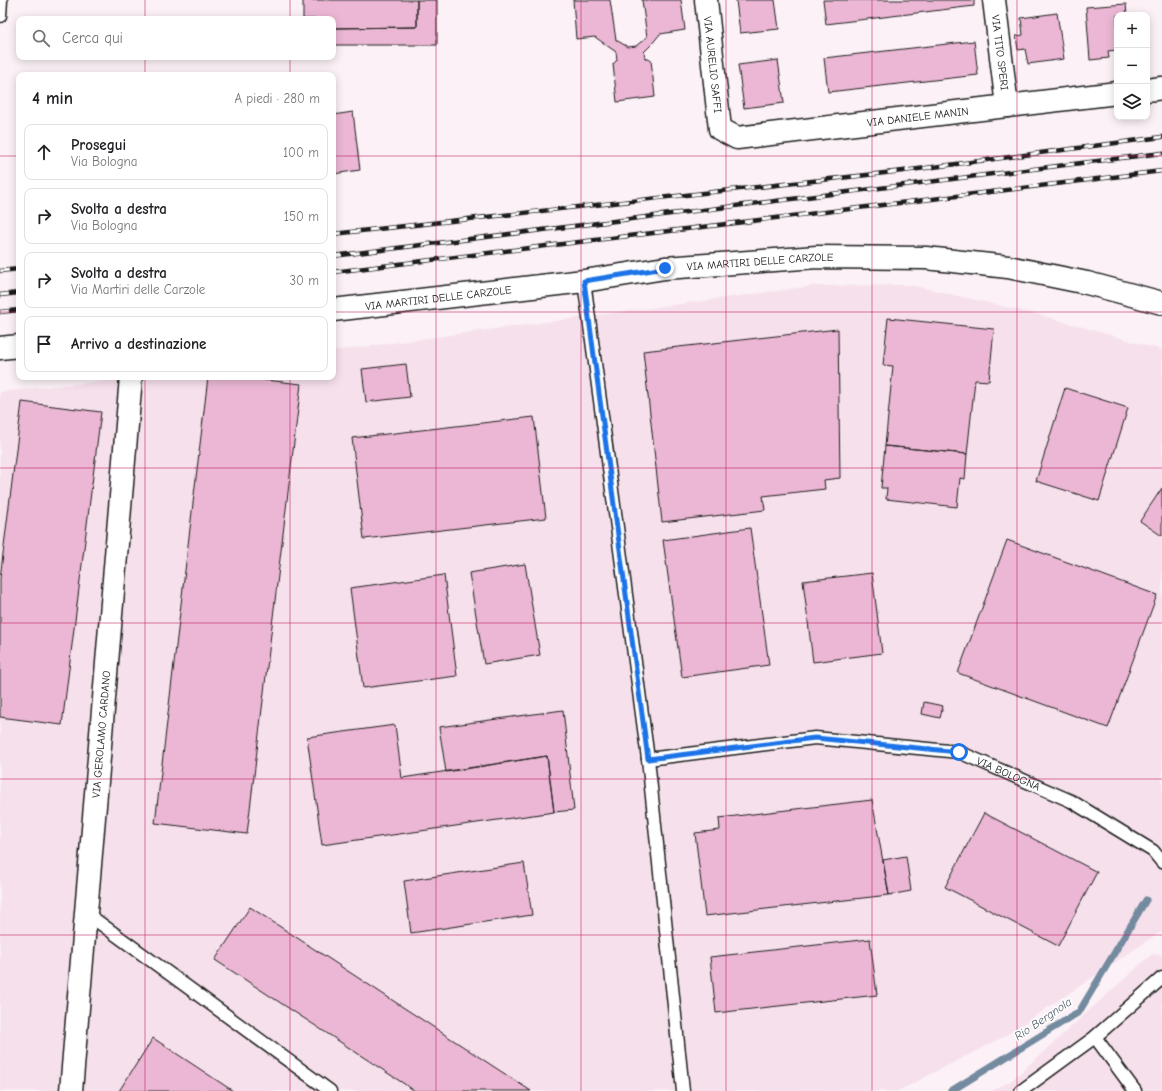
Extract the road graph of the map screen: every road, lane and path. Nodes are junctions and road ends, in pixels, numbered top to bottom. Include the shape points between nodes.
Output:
1 (1, 0) edge
2 (706, 0) edge
3 (994, 0) edge
4 (0, 16) edge
5 (1162, 88) edge
6 (1150, 90) edge
7 (1114, 93) edge
8 (1007, 106) junction
9 (720, 129) joint
10 (584, 281) junction
11 (1162, 303) edge
12 (336, 310) edge
13 (16, 346) edge
14 (0, 348) edge
15 (131, 380) edge
16 (648, 759) junction
17 (1162, 862) edge
18 (86, 913) junction
19 (1162, 978) edge
20 (1094, 1037) junction
21 (71, 1091) edge
22 (330, 1091) edge
23 (683, 1091) edge
24 (1021, 1091) edge
25 (1135, 1091) edge

1 - 4 lane
2 - 9 street, VIA AURELIO SAFFI
3 - 8 street, VIA TITO SPERI
5 - 6 street
7 - 8 street, VIA DANIELE MANIN
8 - 9 street, VIA DANIELE MANIN via 737,138
10 - 11 street, VIA MARTIRI DELLE CARZOLE via 665,268 817,257 926,258 1008,267 1087,283
10 - 12 street, VIA MARTIRI DELLE CARZOLE
10 - 16 lane
13 - 14 street
15 - 18 street, VIA GEROLAMO CARDANO
16 - 17 lane, VIA BOLOGNA via 815,738 959,752 1071,801 1153,851
16 - 23 lane
18 - 21 street, VIA GEROLAMO CARDANO
18 - 22 lane
19 - 20 lane
20 - 24 lane
20 - 25 lane

